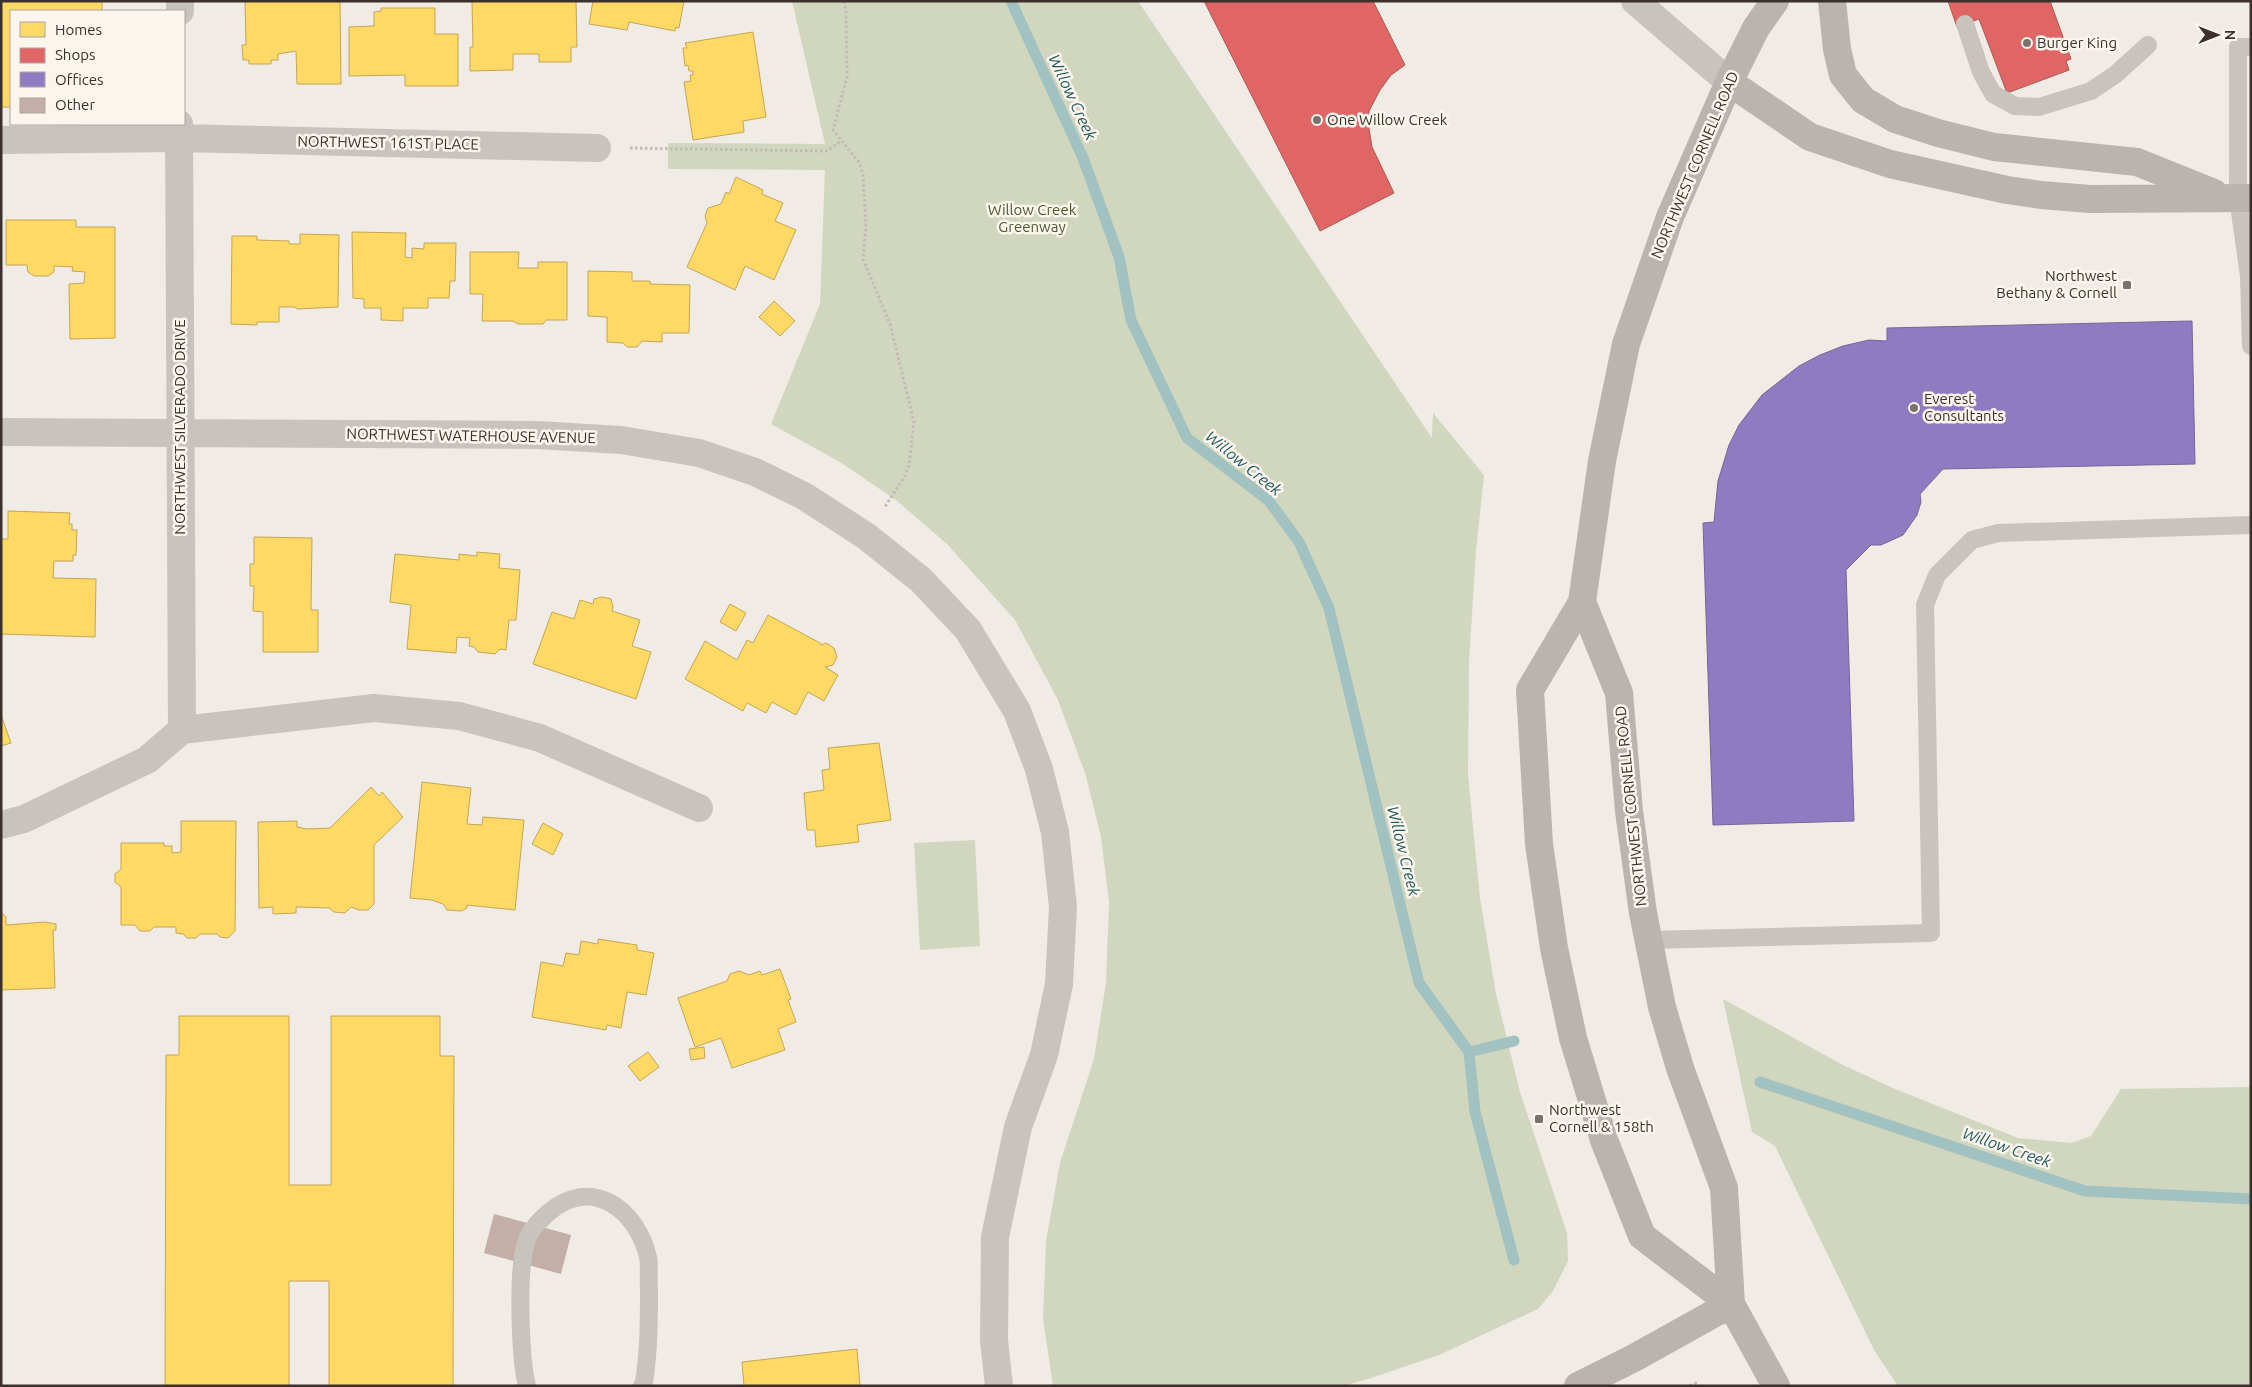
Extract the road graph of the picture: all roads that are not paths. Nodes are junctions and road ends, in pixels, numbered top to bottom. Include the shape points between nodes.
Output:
1 (1635, 1) edge
2 (1775, 1) edge
3 (1832, 1) edge
4 (1965, 24) dead end
5 (2148, 45) dead end
6 (2251, 47) edge
7 (1729, 82) junction
8 (179, 131) edge
9 (1, 140) edge
10 (597, 148) road end
11 (2238, 198) edge
12 (2251, 346) edge
13 (1, 432) edge
14 (180, 433) junction
15 (2251, 525) edge
16 (1582, 602) junction
17 (182, 730) junction
18 (699, 808) dead end
19 (1, 826) edge
20 (1648, 940) junction
21 (1731, 1304) junction
22 (527, 1386) edge
23 (642, 1386) edge
24 (999, 1386) edge
25 (1578, 1386) edge
26 (1776, 1386) edge

1 - 7 street
2 - 7 main road, NORTHWEST CORNELL ROAD via 1756,28
3 - 11 main road via 1843,75 1864,100 1895,119 1994,147 2137,162
4 - 5 lane via 1981,72 1993,94 2015,106 2039,107 2092,91
6 - 11 lane via 2238,47
7 - 11 main road via 1810,137 1899,166 2042,195 2090,199
7 - 16 main road, NORTHWEST CORNELL ROAD via 1670,217 1626,344 1602,461
8 - 9 street, NORTHWEST 161ST PLACE
8 - 10 street, NORTHWEST 161ST PLACE
8 - 14 street, NORTHWEST SILVERADO DRIVE
11 - 12 lane via 2249,276
13 - 14 street, NORTHWEST WATERHOUSE AVENUE
14 - 17 street, NORTHWEST SILVERADO DRIVE
14 - 24 street, NORTHWEST WATERHOUSE AVENUE via 537,435 621,440 699,453 755,472 804,496 866,536 921,580 968,630 1017,711 1039,769 1055,832 1063,907 1059,984 1044,1055 1018,1127 995,1237 994,1340
15 - 20 lane via 1998,532 1972,540 1937,575 1925,604 1931,933
16 - 20 main road, NORTHWEST CORNELL ROAD via 1619,693 1629,811
16 - 21 main road, NORTHWEST CORNELL ROAD via 1530,690 1539,844 1556,957 1573,1038 1604,1140 1642,1236
17 - 18 street via 374,708 459,716 540,738
17 - 19 street via 146,760 24,819
20 - 21 main road, NORTHWEST CORNELL ROAD via 1662,1007 1680,1068 1724,1188
21 - 25 main road
21 - 26 main road, NORTHWEST CORNELL ROAD
22 - 23 lane via 523,1368 521,1264 526,1243 535,1225 554,1208 570,1200 587,1197 605,1200 622,1209 637,1226 648,1258 649,1343

